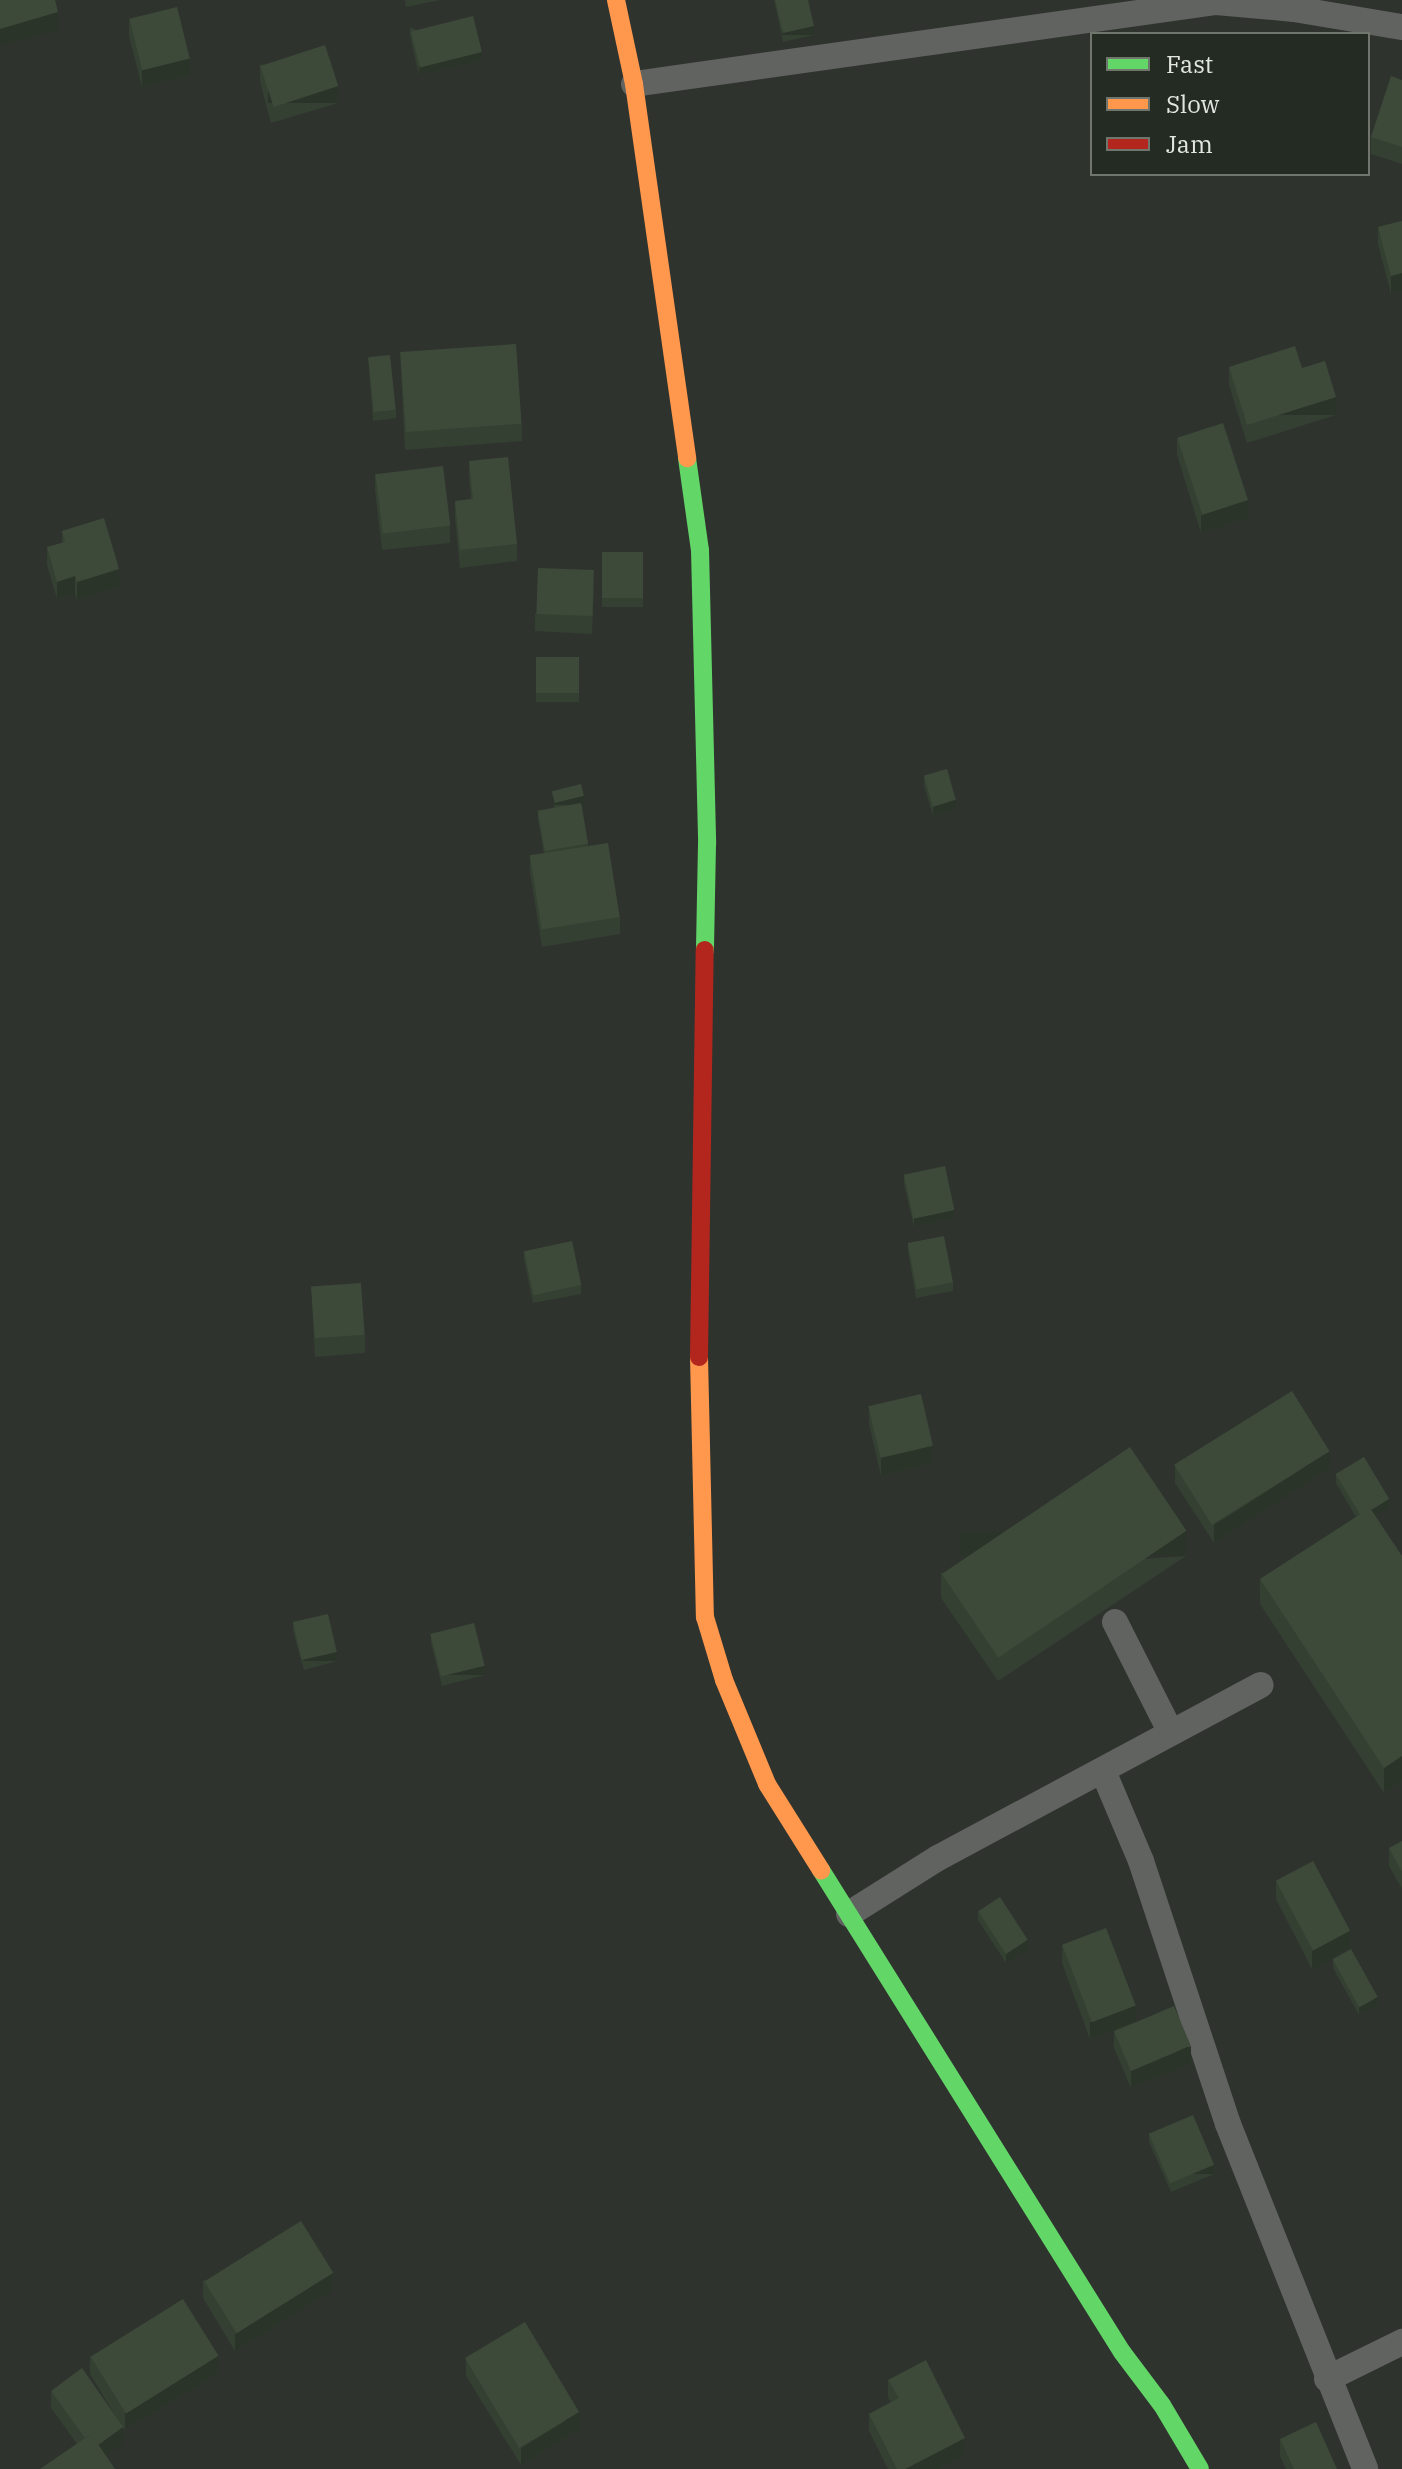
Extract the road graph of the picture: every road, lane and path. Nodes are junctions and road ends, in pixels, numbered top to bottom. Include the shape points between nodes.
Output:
1 (616, 0) edge
2 (1402, 27) edge
3 (634, 84) junction
4 (1115, 1622) dead end
5 (1260, 1685) dead end
6 (1171, 1733) junction
7 (1103, 1771) junction
8 (849, 1914) junction
9 (1402, 2342) edge
10 (1327, 2379) junction
11 (1200, 2469) edge
12 (1365, 2469) edge

1 - 3 street
2 - 3 lane via 1216,2
3 - 8 street via 700,550 707,844 699,1358 705,1617 724,1680 767,1784
4 - 6 lane
5 - 6 lane
6 - 7 lane
7 - 8 lane via 938,1858
7 - 10 lane via 1141,1861 1228,2124
8 - 11 street
9 - 10 lane
10 - 12 lane

